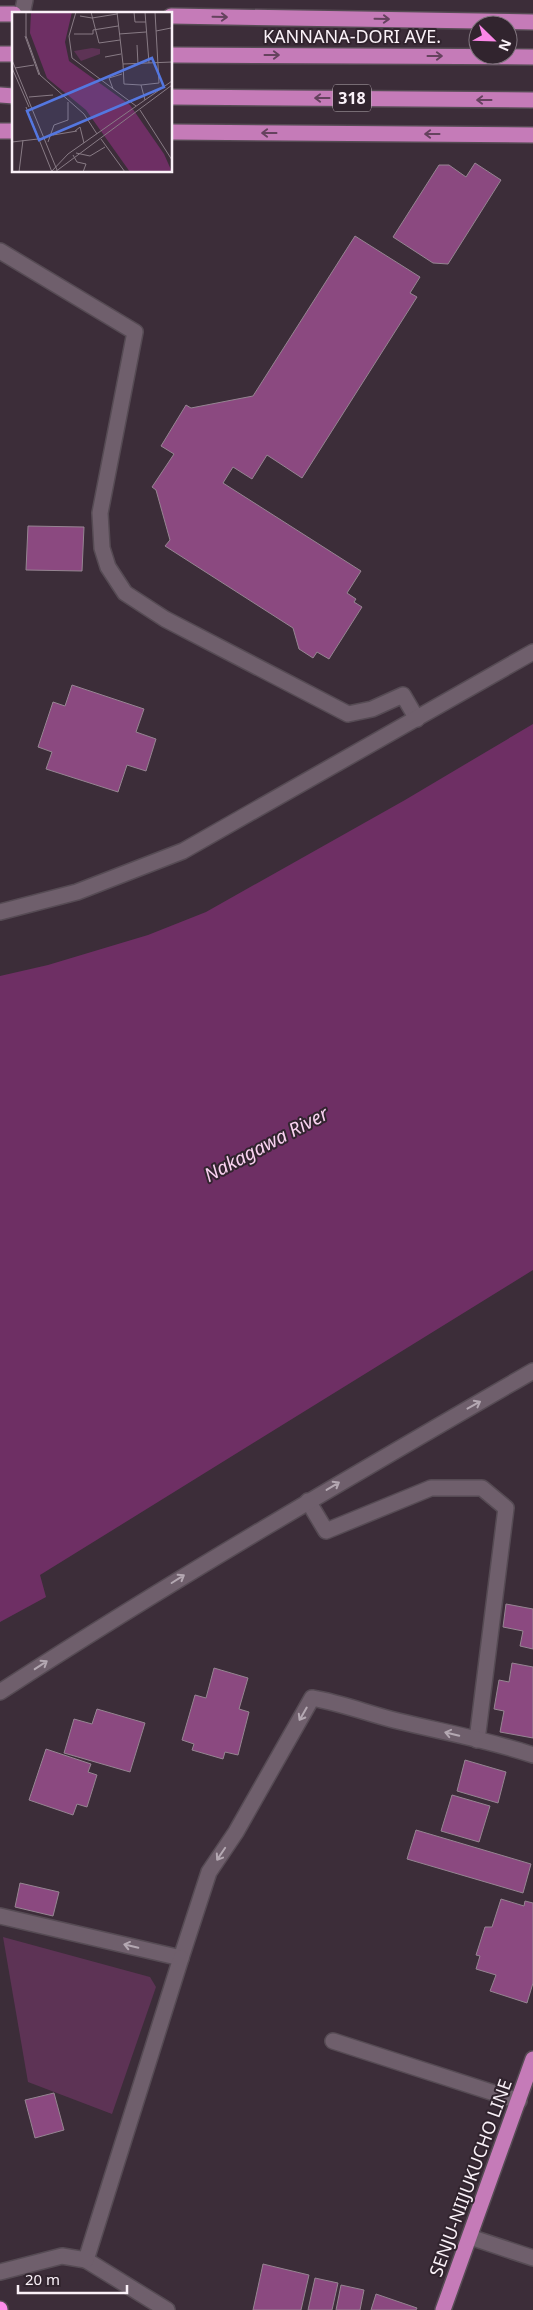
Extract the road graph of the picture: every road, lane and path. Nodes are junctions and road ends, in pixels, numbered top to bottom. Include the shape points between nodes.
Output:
1 (172, 16) edge
2 (533, 22) edge
3 (172, 55) edge
4 (533, 57) edge
5 (172, 97) edge
6 (533, 100) edge
7 (172, 132) edge
8 (533, 135) edge
9 (0, 252) edge
10 (533, 652) edge
11 (417, 719) junction
12 (0, 912) edge
13 (533, 1371) edge
14 (308, 1501) junction
15 (0, 1692) edge
16 (476, 1740) junction
17 (533, 1755) edge
18 (0, 1916) edge
19 (181, 1958) junction
20 (333, 2041) dead end
21 (533, 2060) edge
22 (519, 2101) junction
23 (470, 2237) junction
24 (533, 2258) edge
25 (86, 2260) junction
26 (0, 2272) edge
27 (167, 2310) edge
28 (443, 2310) edge

1 -> 2 main road
3 -> 4 main road, KANNANA-DORI AVE.
6 -> 5 main road, 318
8 -> 7 main road
9 - 11 street via 135,332 100,513 102,548 108,568 125,593 165,619 348,714 372,709 403,695
10 - 11 street
11 - 12 street via 183,851 85,889
14 -> 13 street
15 -> 14 street via 188,1572
14 - 16 street via 326,1531 432,1488 482,1488 506,1508
16 - 17 street
16 -> 19 street via 312,1698 236,1832 209,1872
19 -> 18 street
19 - 25 street
20 - 22 street
21 - 22 main road, SENJU-NIIJUKUCHO LINE
22 - 23 main road, SENJU-NIIJUKUCHO LINE
23 - 24 street
23 - 28 main road, SENJU-NIIJUKUCHO LINE
25 - 26 street via 62,2256
25 - 27 street

